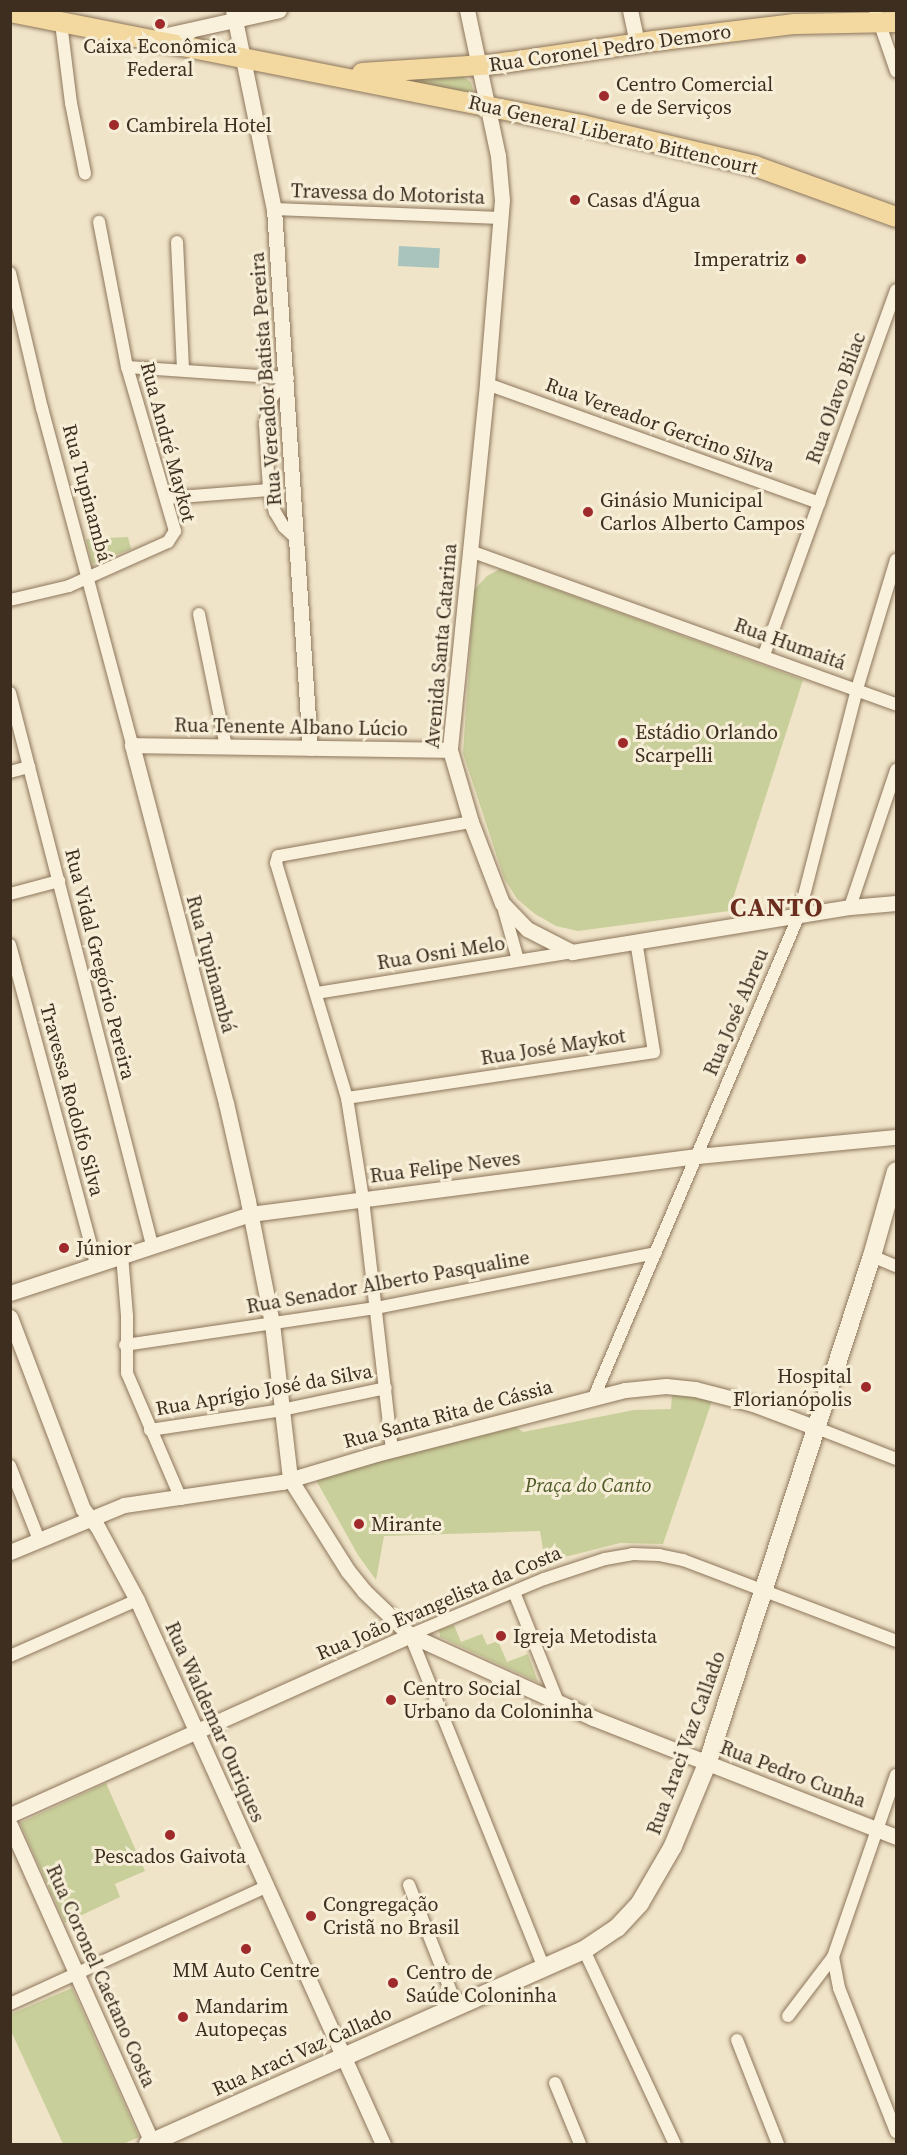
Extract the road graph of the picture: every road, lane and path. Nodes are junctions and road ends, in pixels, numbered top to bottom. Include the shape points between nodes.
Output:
1 (279, 10) edge
2 (467, 10) edge
3 (630, 10) edge
4 (10, 12) edge
5 (234, 15) edge
6 (62, 16) edge
7 (883, 18) edge
8 (150, 38) junction
9 (637, 43) junction
10 (243, 57) junction
11 (479, 66) junction
12 (897, 71) edge
13 (324, 73) junction
14 (487, 107) junction
15 (85, 174) dead end
16 (274, 209) junction
17 (897, 217) edge
18 (501, 218) junction
19 (99, 222) dead end
20 (177, 242) dead end
21 (10, 273) edge
22 (897, 290) edge
23 (128, 367) junction
24 (183, 369) junction
25 (288, 378) junction
26 (487, 384) junction
27 (269, 490) junction
28 (166, 498) junction
29 (819, 503) junction
30 (298, 540) junction
31 (470, 551) junction
32 (897, 560) edge
33 (89, 578) junction
34 (10, 600) edge
35 (199, 614) dead end
36 (764, 655) junction
37 (857, 689) junction
38 (10, 693) edge
39 (897, 704) edge
40 (132, 745) junction
41 (226, 747) junction
42 (310, 748) junction
43 (450, 750) junction
44 (29, 767) junction
45 (897, 770) edge
46 (10, 772) edge
47 (471, 822) junction
48 (59, 882) junction
49 (10, 894) edge
50 (502, 903) junction
51 (897, 903) edge
52 (850, 907) junction
53 (799, 915) junction
54 (636, 941) junction
55 (10, 945) edge
56 (572, 952) junction
57 (518, 960) junction
58 (317, 993) junction
59 (347, 1098) junction
60 (897, 1137) edge
61 (697, 1156) junction
62 (897, 1171) edge
63 (363, 1199) junction
64 (250, 1214) junction
65 (152, 1245) junction
66 (656, 1253) junction
67 (122, 1255) junction
68 (872, 1256) junction
69 (96, 1264) junction
70 (897, 1266) edge
71 (10, 1293) edge
72 (376, 1308) junction
73 (10, 1317) edge
74 (272, 1323) junction
75 (125, 1345) junction
76 (386, 1388) junction
77 (594, 1397) junction
78 (282, 1410) junction
79 (817, 1428) junction
80 (150, 1430) junction
81 (392, 1450) junction
82 (897, 1459) edge
83 (10, 1466) edge
84 (290, 1479) junction
85 (181, 1498) junction
86 (91, 1517) junction
87 (39, 1540) junction
88 (10, 1552) edge
89 (765, 1590) junction
90 (514, 1592) junction
91 (137, 1600) junction
92 (410, 1635) junction
93 (897, 1641) edge
94 (10, 1656) edge
95 (558, 1702) junction
96 (196, 1731) junction
97 (707, 1764) junction
98 (897, 1775) edge
99 (10, 1815) edge
100 (10, 1825) edge
101 (877, 1829) junction
102 (897, 1836) edge
103 (409, 1885) dead end
104 (266, 1887) junction
105 (584, 1950) junction
106 (833, 1958) junction
107 (544, 1968) junction
108 (77, 1974) junction
109 (10, 2004) edge
110 (457, 2007) junction
111 (788, 2016) dead end
112 (737, 2040) dead end
113 (342, 2058) junction
114 (555, 2083) dead end
115 (897, 2132) edge
116 (151, 2144) edge
117 (383, 2145) edge
118 (580, 2145) edge
119 (675, 2145) edge
120 (778, 2145) edge

1 - 5 street
2 - 11 street, Avenida Santa Catarina
3 - 9 street
4 - 6 main road
5 - 8 street
5 - 10 street, Rua Vereador Batista Pereira
6 - 8 main road
6 - 15 street via 71,103
7 - 9 main road, Rua Coronel Pedro Demoro
7 - 12 street
8 - 10 main road
9 - 11 main road, Rua Coronel Pedro Demoro
10 - 13 main road
10 - 16 street, Rua Vereador Batista Pereira
11 - 13 main road, Rua Coronel Pedro Demoro
11 - 14 street, Avenida Santa Catarina
13 - 14 main road, Rua General Liberato Bittencourt
14 - 17 main road, Rua General Liberato Bittencourt via 755,166
14 - 18 street, Avenida Santa Catarina via 501,172
16 - 18 street, Travessa do Motorista
16 - 25 street, Rua Vereador Batista Pereira
18 - 26 street, Avenida Santa Catarina
19 - 23 street, Rua André Maykot
20 - 24 street
21 - 33 street, Rua Tupinambá
22 - 29 street, Rua Olavo Bilac
23 - 24 street
23 - 28 street, Rua André Maykot
24 - 25 street
25 - 27 street via 272,397 266,417
25 - 30 street, Rua Vereador Batista Pereira
26 - 29 street, Rua Vereador Gercino Silva
26 - 31 street, Avenida Santa Catarina
27 - 28 street
27 - 30 street via 274,512
28 - 33 street, Rua André Maykot via 175,531 168,542
29 - 36 street, Rua Olavo Bilac
30 - 42 street, Rua Vereador Batista Pereira
31 - 36 street, Rua Humaitá
31 - 43 street, Avenida Santa Catarina
32 - 37 street, Rua José Abreu
33 - 34 street, Rua André Maykot
33 - 40 street, Rua Tupinambá
35 - 41 street
36 - 37 street, Rua Humaitá
37 - 39 street, Rua Humaitá
37 - 53 street, Rua José Abreu
38 - 44 street, Rua Vidal Gregório Pereira
40 - 41 street, Rua Tenente Albano Lúcio
40 - 64 street, Rua Tupinambá via 226,1103
41 - 42 street, Rua Tenente Albano Lúcio
42 - 43 street, Rua Tenente Albano Lúcio
43 - 47 street, Avenida Santa Catarina
44 - 46 street
44 - 48 street, Rua Vidal Gregório Pereira
45 - 52 street
47 - 50 street, Avenida Santa Catarina
47 - 58 street via 278,856 276,863
48 - 49 street
48 - 65 street, Rua Vidal Gregório Pereira
50 - 56 street, Avenida Santa Catarina via 527,929
50 - 57 street
51 - 52 street
52 - 53 street
53 - 54 street
53 - 61 street, Rua José Abreu
54 - 56 street
54 - 59 street, Rua José Maykot via 654,1052
55 - 69 street, Travessa Rodolfo Silva
56 - 57 street, Rua Osni Melo
57 - 58 street, Rua Osni Melo
58 - 59 street
59 - 63 street
60 - 61 street, Rua Felipe Neves
61 - 63 street, Rua Felipe Neves
61 - 66 street, Rua José Abreu
62 - 68 main road, Rua Araci Vaz Callado
63 - 64 street, Rua Felipe Neves
63 - 72 street
64 - 65 street, Rua Felipe Neves
64 - 74 street, Rua Tupinambá
65 - 67 street, Rua Felipe Neves
66 - 72 street, Rua Senador Alberto Pasqualine
66 - 77 street, Rua José Abreu
67 - 69 street, Rua Felipe Neves
67 - 75 street
68 - 70 street
68 - 79 main road, Rua Araci Vaz Callado
69 - 71 street, Rua Felipe Neves
72 - 74 street, Rua Senador Alberto Pasqualine
72 - 76 street
73 - 86 street, Rua Waldemar Ouriques via 83,1509
74 - 75 street, Rua Senador Alberto Pasqualine
74 - 78 street, Rua Tupinambá
75 - 80 street via 127,1373
76 - 78 street, Rua Aprígio José da Silva
76 - 81 street
77 - 79 street, Rua Santa Rita de Cássia via 646,1388 695,1389 753,1404
77 - 81 street, Rua Santa Rita de Cássia
78 - 80 street, Rua Aprígio José da Silva
78 - 84 street, Rua Tupinambá
79 - 82 street, Rua Santa Rita de Cássia
79 - 89 main road, Rua Araci Vaz Callado
80 - 85 street
81 - 84 street, Rua Santa Rita de Cássia
83 - 87 street
84 - 85 street, Rua Santa Rita de Cássia
84 - 92 street, Rua Tupinambá via 348,1571
85 - 86 street, Rua Santa Rita de Cássia via 123,1505
86 - 87 street, Rua Santa Rita de Cássia
86 - 91 street, Rua Waldemar Ouriques
87 - 88 street, Rua Santa Rita de Cássia
89 - 90 street, Rua João Evangelista da Costa via 683,1560 632,1554 579,1567
89 - 93 street, Rua João Evangelista da Costa
89 - 97 main road, Rua Araci Vaz Callado
90 - 92 street, Rua João Evangelista da Costa
90 - 95 street
91 - 94 street
91 - 96 street, Rua Waldemar Ouriques
92 - 95 street, Rua Pedro Cunha
92 - 96 street, Rua João Evangelista da Costa
92 - 107 street
95 - 97 street, Rua Pedro Cunha
96 - 99 street, Rua João Evangelista da Costa
96 - 104 street, Rua Waldemar Ouriques
97 - 101 street, Rua Pedro Cunha
97 - 105 main road, Rua Araci Vaz Callado via 673,1846 640,1903 617,1928
98 - 101 street
100 - 108 street, Rua Coronel Caetano Costa
101 - 102 street, Rua Pedro Cunha
101 - 106 street
103 - 110 street
104 - 108 street
104 - 113 street, Rua Waldemar Ouriques
105 - 107 main road, Rua Araci Vaz Callado
105 - 119 street
106 - 111 street
106 - 115 street via 839,1988
107 - 110 main road, Rua Araci Vaz Callado
108 - 109 street
108 - 116 street, Rua Coronel Caetano Costa
110 - 113 main road, Rua Araci Vaz Callado
112 - 120 street
113 - 116 main road, Rua Araci Vaz Callado
113 - 117 street, Rua Waldemar Ouriques
114 - 118 street

